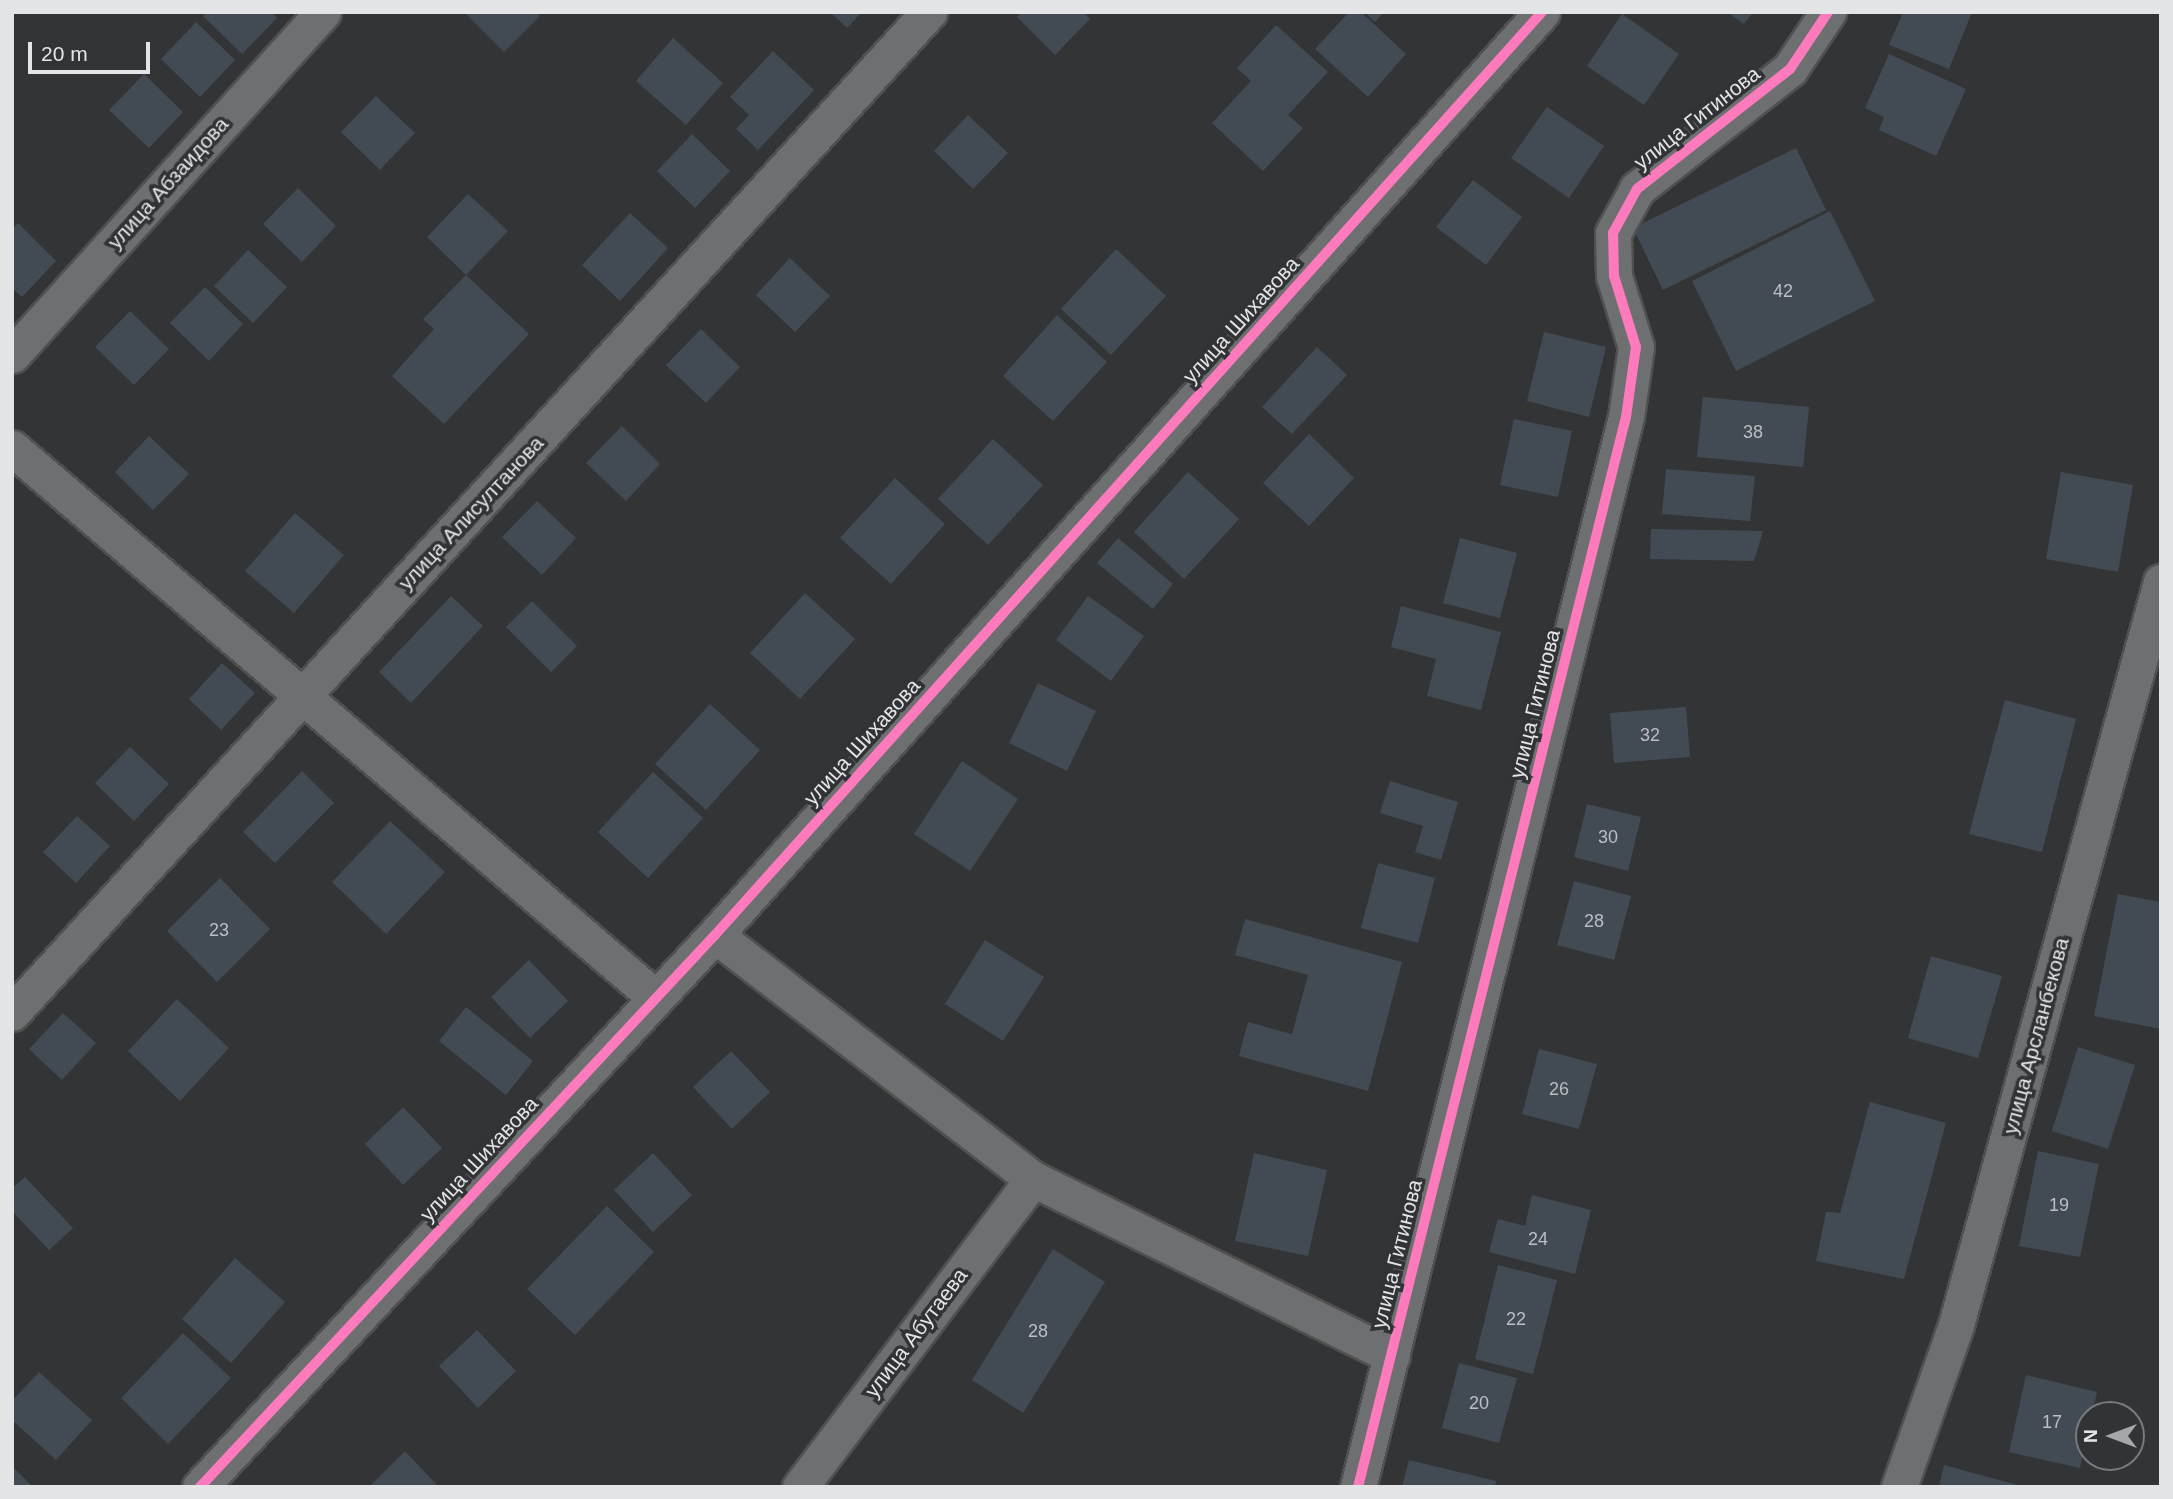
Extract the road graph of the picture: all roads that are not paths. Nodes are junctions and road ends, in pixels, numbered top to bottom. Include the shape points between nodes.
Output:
1 (323, 12) edge
2 (929, 12) edge
3 (1542, 12) edge
4 (1828, 12) edge
5 (12, 355) edge
6 (12, 448) edge
7 (2161, 582) edge
8 (305, 693) junction
9 (715, 934) junction
10 (656, 998) junction
11 (12, 1013) edge
12 (1033, 1179) junction
13 (1392, 1356) junction
14 (200, 1487) edge
15 (800, 1487) edge
16 (1358, 1487) edge
17 (1899, 1487) edge

1 - 5 street, улица Абзаидова
2 - 8 street, улица Алисултанова
3 - 9 street, улица Шихавова
4 - 13 street, улица Гитинова via 1790,69 1637,189 1613,233 1614,276 1636,347 1626,416
6 - 8 street
7 - 17 street, улица Арсланбекова via 1956,1325
8 - 10 street
8 - 11 street, улица Алисултанова
9 - 10 street, улица Шихавова
9 - 12 street
10 - 14 street, улица Шихавова
12 - 13 street
12 - 15 street, улица Абутаева
13 - 16 street, улица Гитинова

